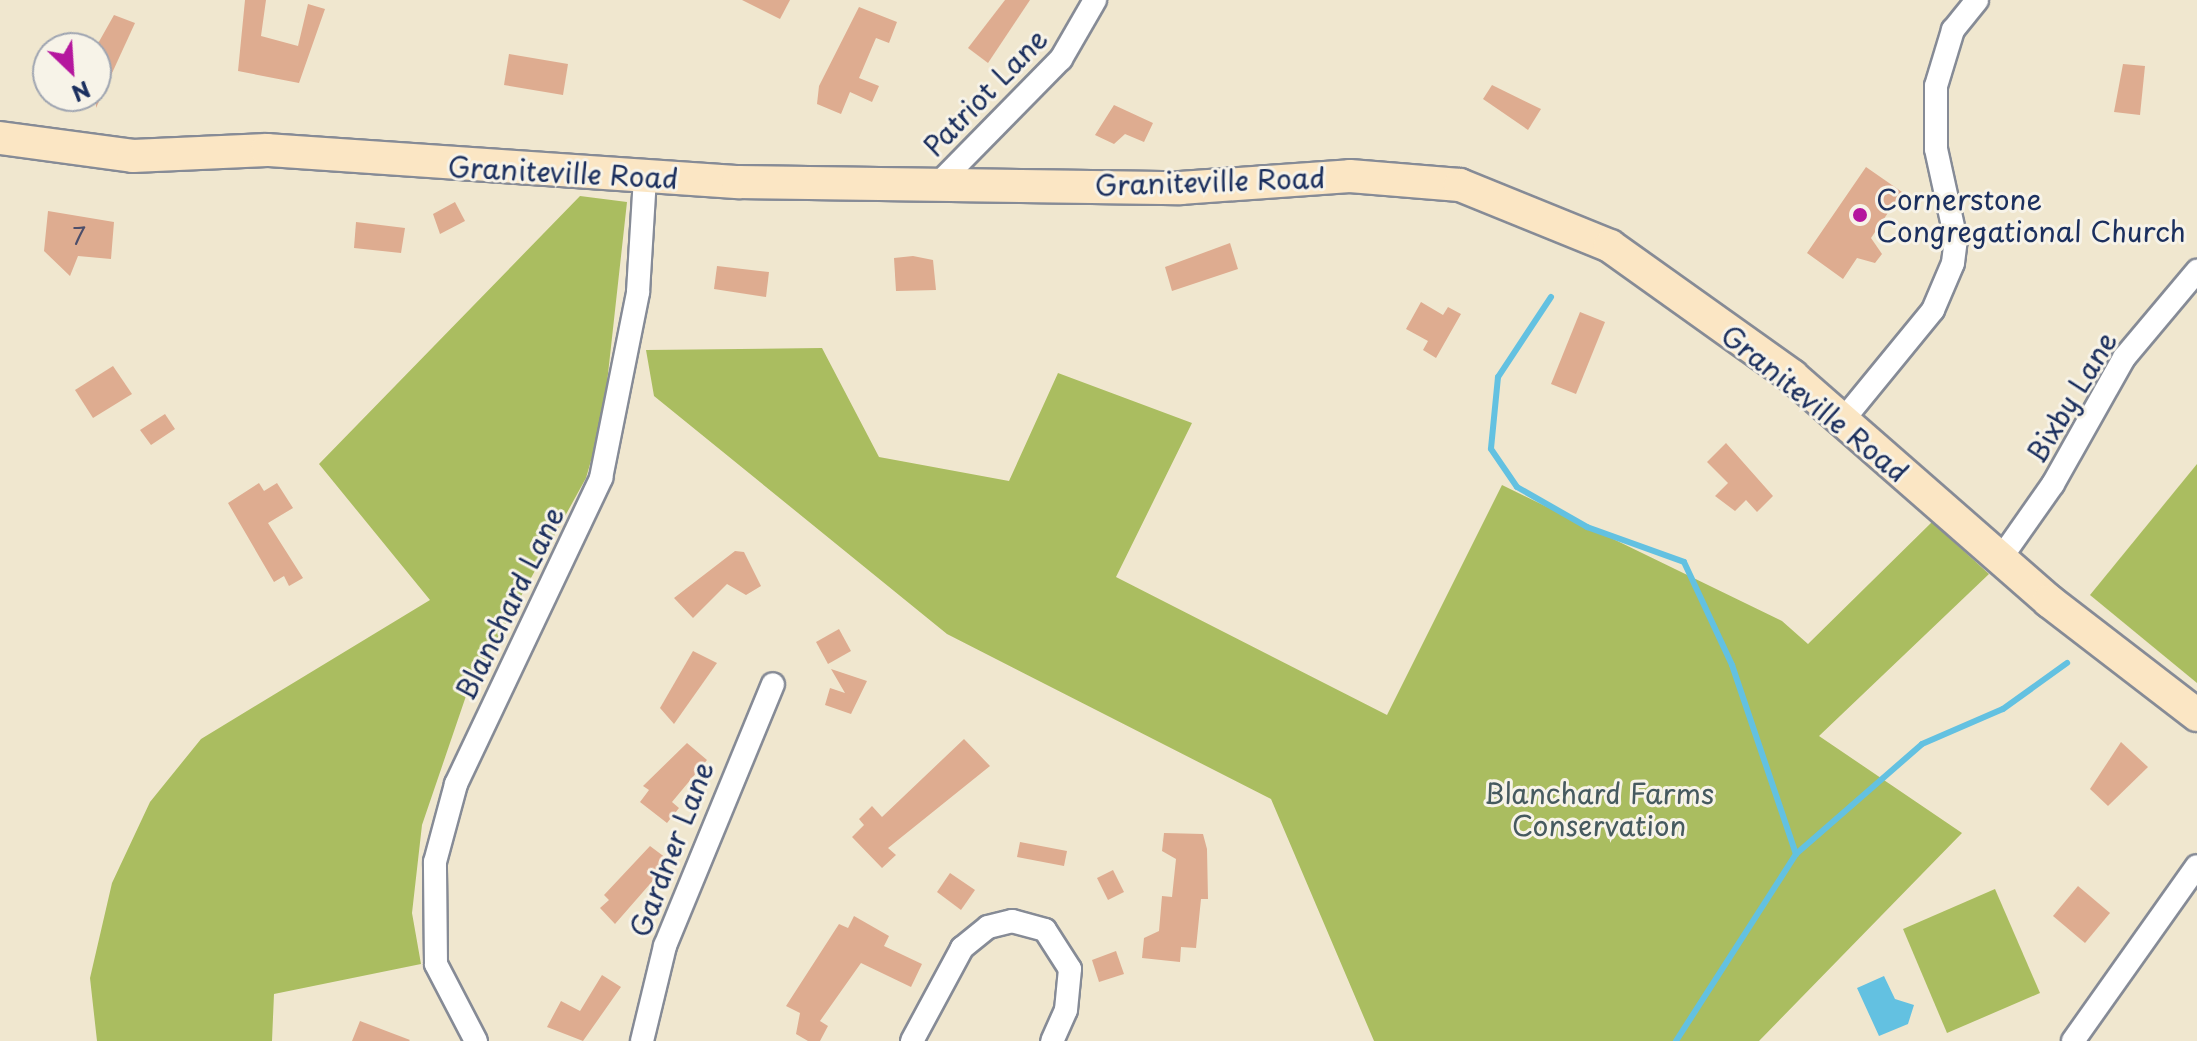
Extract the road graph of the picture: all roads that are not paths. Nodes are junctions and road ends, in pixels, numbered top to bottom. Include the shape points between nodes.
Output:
1 (1095, 0) edge
2 (1977, 0) edge
3 (0, 138) edge
4 (645, 177) junction
5 (939, 183) junction
6 (2197, 271) edge
7 (1843, 420) junction
8 (2001, 558) junction
9 (773, 684) dead end
10 (2197, 715) edge
11 (2197, 866) edge
12 (476, 1041) edge
13 (642, 1041) edge
14 (912, 1041) edge
15 (1052, 1041) edge
16 (2073, 1041) edge

1 - 5 street, Patriot Lane via 1061,59
2 - 7 street via 1941,58 1935,99 1936,149 1956,240 1953,263 1933,310
3 - 4 main road, Graniteville Road via 133,156 267,150
4 - 5 main road, Graniteville Road
4 - 12 street, Blanchard Lane via 638,292 601,478 456,784 435,862 436,964
5 - 7 main road, Graniteville Road via 1180,188 1350,176 1460,185 1507,198 1610,246
6 - 8 street, Bixby Lane via 2124,358 2053,484
7 - 8 main road, Graniteville Road
8 - 10 main road, Graniteville Road
9 - 13 street, Gardner Lane via 665,946
11 - 16 street
14 - 15 street via 962,948 988,927 1012,921 1045,930 1070,969 1066,1010

